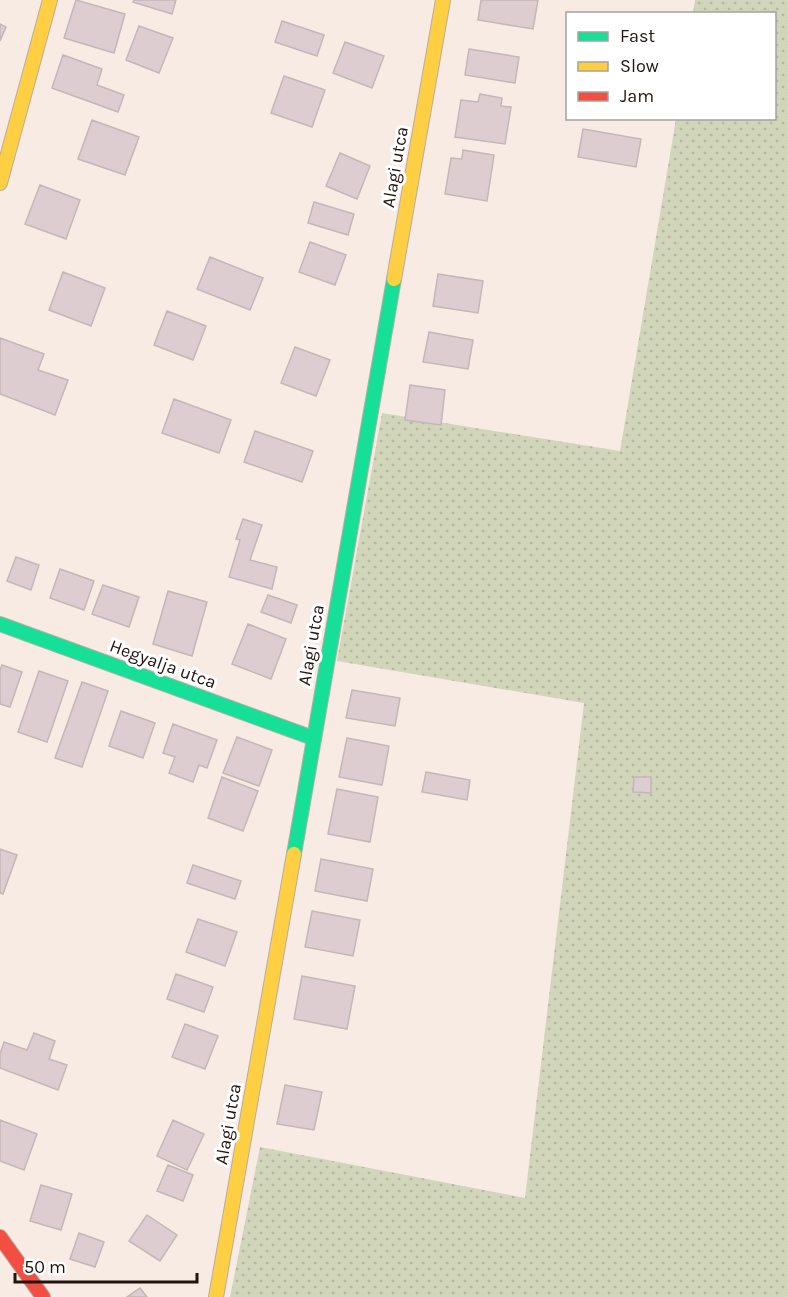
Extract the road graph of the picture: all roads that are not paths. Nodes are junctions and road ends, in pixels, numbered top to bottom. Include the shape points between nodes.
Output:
1 (50, 0) edge
2 (443, 0) edge
3 (0, 183) edge
4 (0, 624) edge
5 (313, 738) junction
6 (0, 1237) edge
7 (43, 1297) edge
8 (216, 1297) edge

1 - 3 street
2 - 5 street, Alagi utca
4 - 5 street, Hegyalja utca
5 - 8 street, Alagi utca
6 - 7 street

